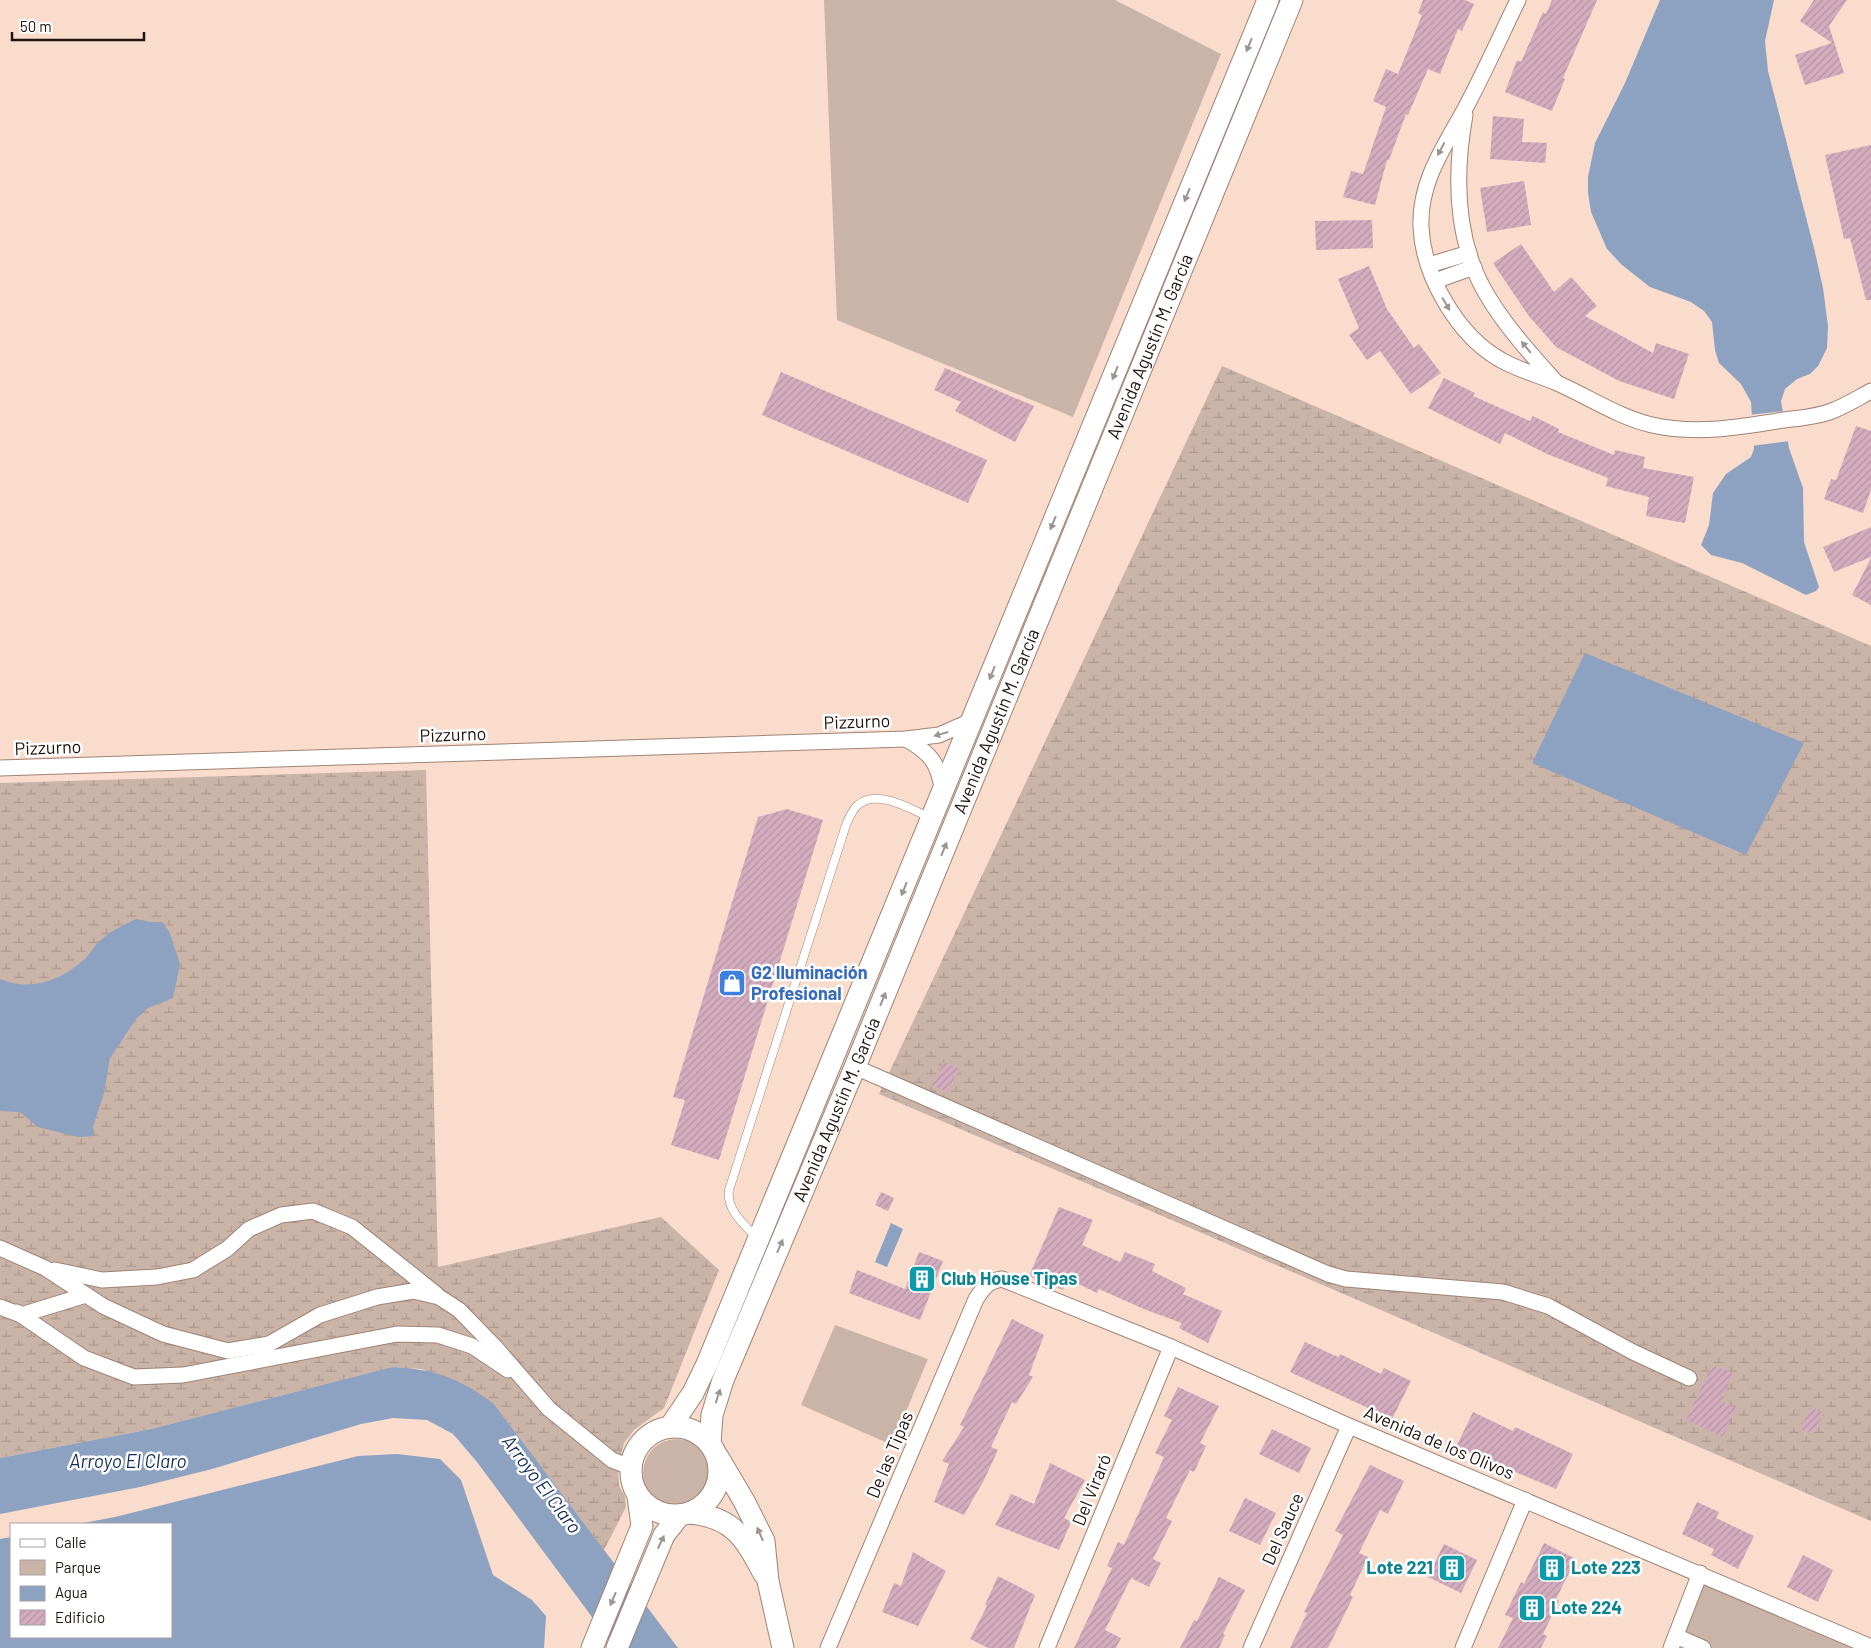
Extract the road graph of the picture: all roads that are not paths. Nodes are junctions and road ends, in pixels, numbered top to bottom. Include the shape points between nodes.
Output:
1 (1268, 0) edge
2 (1292, 0) edge
3 (1518, 0) edge
4 (1466, 107) junction
5 (1469, 253) junction
6 (1429, 265) junction
7 (1474, 268) junction
8 (1435, 281) junction
9 (1558, 384) junction
10 (1871, 391) edge
11 (973, 720) junction
12 (906, 740) junction
13 (0, 768) edge
14 (944, 793) junction
15 (933, 819) junction
16 (855, 1067) junction
17 (759, 1239) junction
18 (0, 1248) edge
19 (45, 1268) junction
20 (991, 1281) joint
21 (86, 1294) junction
22 (439, 1296) junction
23 (0, 1300) edge
24 (0, 1307) edge
25 (21, 1315) junction
26 (1171, 1347) junction
27 (1689, 1378) dead end
28 (525, 1381) junction
29 (1349, 1426) junction
30 (670, 1427) junction
31 (714, 1450) junction
32 (630, 1467) junction
33 (638, 1496) junction
34 (1525, 1500) junction
35 (684, 1514) junction
36 (1700, 1573) junction
37 (768, 1581) junction
38 (1673, 1642) edge
39 (594, 1645) edge
40 (1871, 1647) edge
41 (617, 1648) edge
42 (783, 1648) edge
43 (828, 1648) edge
44 (1047, 1648) edge
45 (1251, 1648) edge
46 (1463, 1648) edge
47 (1703, 1648) edge

1 -> 11 main road, Avenida Agustín M. García
16 -> 2 main road, Avenida Agustín M. García
3 - 4 street
4 - 5 street via 1459,149 1459,179 1460,206
4 -> 6 street via 1435,162 1425,190 1421,228
5 - 6 street
5 - 7 street
6 - 8 street
7 - 8 street
9 -> 7 street via 1504,319
8 -> 9 street via 1450,310 1481,346 1502,360
9 - 10 street via 1608,409 1652,425 1679,429 1738,428 1830,412
11 -> 12 street, Pizzurno via 939,735
11 - 14 main road, Avenida Agustín M. García
12 - 13 street, Pizzurno
12 - 14 street, Pizzurno via 934,760
14 - 15 main road, Avenida Agustín M. García
15 -> 17 main road, Avenida Agustín M. García
15 - 17 lane via 892,802 867,799 858,804 846,825 729,1190 731,1207
16 - 27 street via 1328,1274 1346,1279 1503,1292 1528,1298
31 -> 16 main road, Avenida Agustín M. García via 712,1415 723,1380
17 - 30 main road, Avenida Agustín M. García via 700,1378
18 - 19 street
19 - 21 street
19 - 22 street via 102,1280 157,1277 192,1270 227,1249 249,1228 281,1215 313,1211 352,1227
20 - 26 street, Avenida de los Olivos via 1002,1279 1012,1282
20 - 43 street, De las Tipas via 976,1298
21 - 22 street via 103,1306 162,1334 228,1351 269,1344 320,1315 377,1297 412,1291
21 - 25 street
22 - 28 street via 459,1310
23 - 25 street
24 - 25 street
25 - 28 street via 84,1358 134,1377 183,1375 397,1334 438,1335 472,1346
26 - 29 street, Avenida de los Olivos
26 - 44 street, Del Viraró
28 - 32 street via 549,1409 612,1460
29 - 34 street, Avenida de los Olivos
29 - 45 street, Del Sauce
30 - 31 main road via 685,1428 699,1434
30 - 32 main road via 655,1431 643,1440
31 - 35 main road via 719,1470 718,1484 702,1506
37 -> 31 main road via 764,1541
32 - 33 main road
33 - 35 main road via 649,1508 663,1514
33 -> 39 main road via 642,1526
34 - 36 street, Avenida de los Olivos
34 - 46 street
35 - 37 main road via 710,1515 734,1529 746,1542
41 -> 35 main road via 664,1535
36 - 38 street
36 - 40 street, Avenida de los Olivos
37 - 42 main road
38 - 47 street

